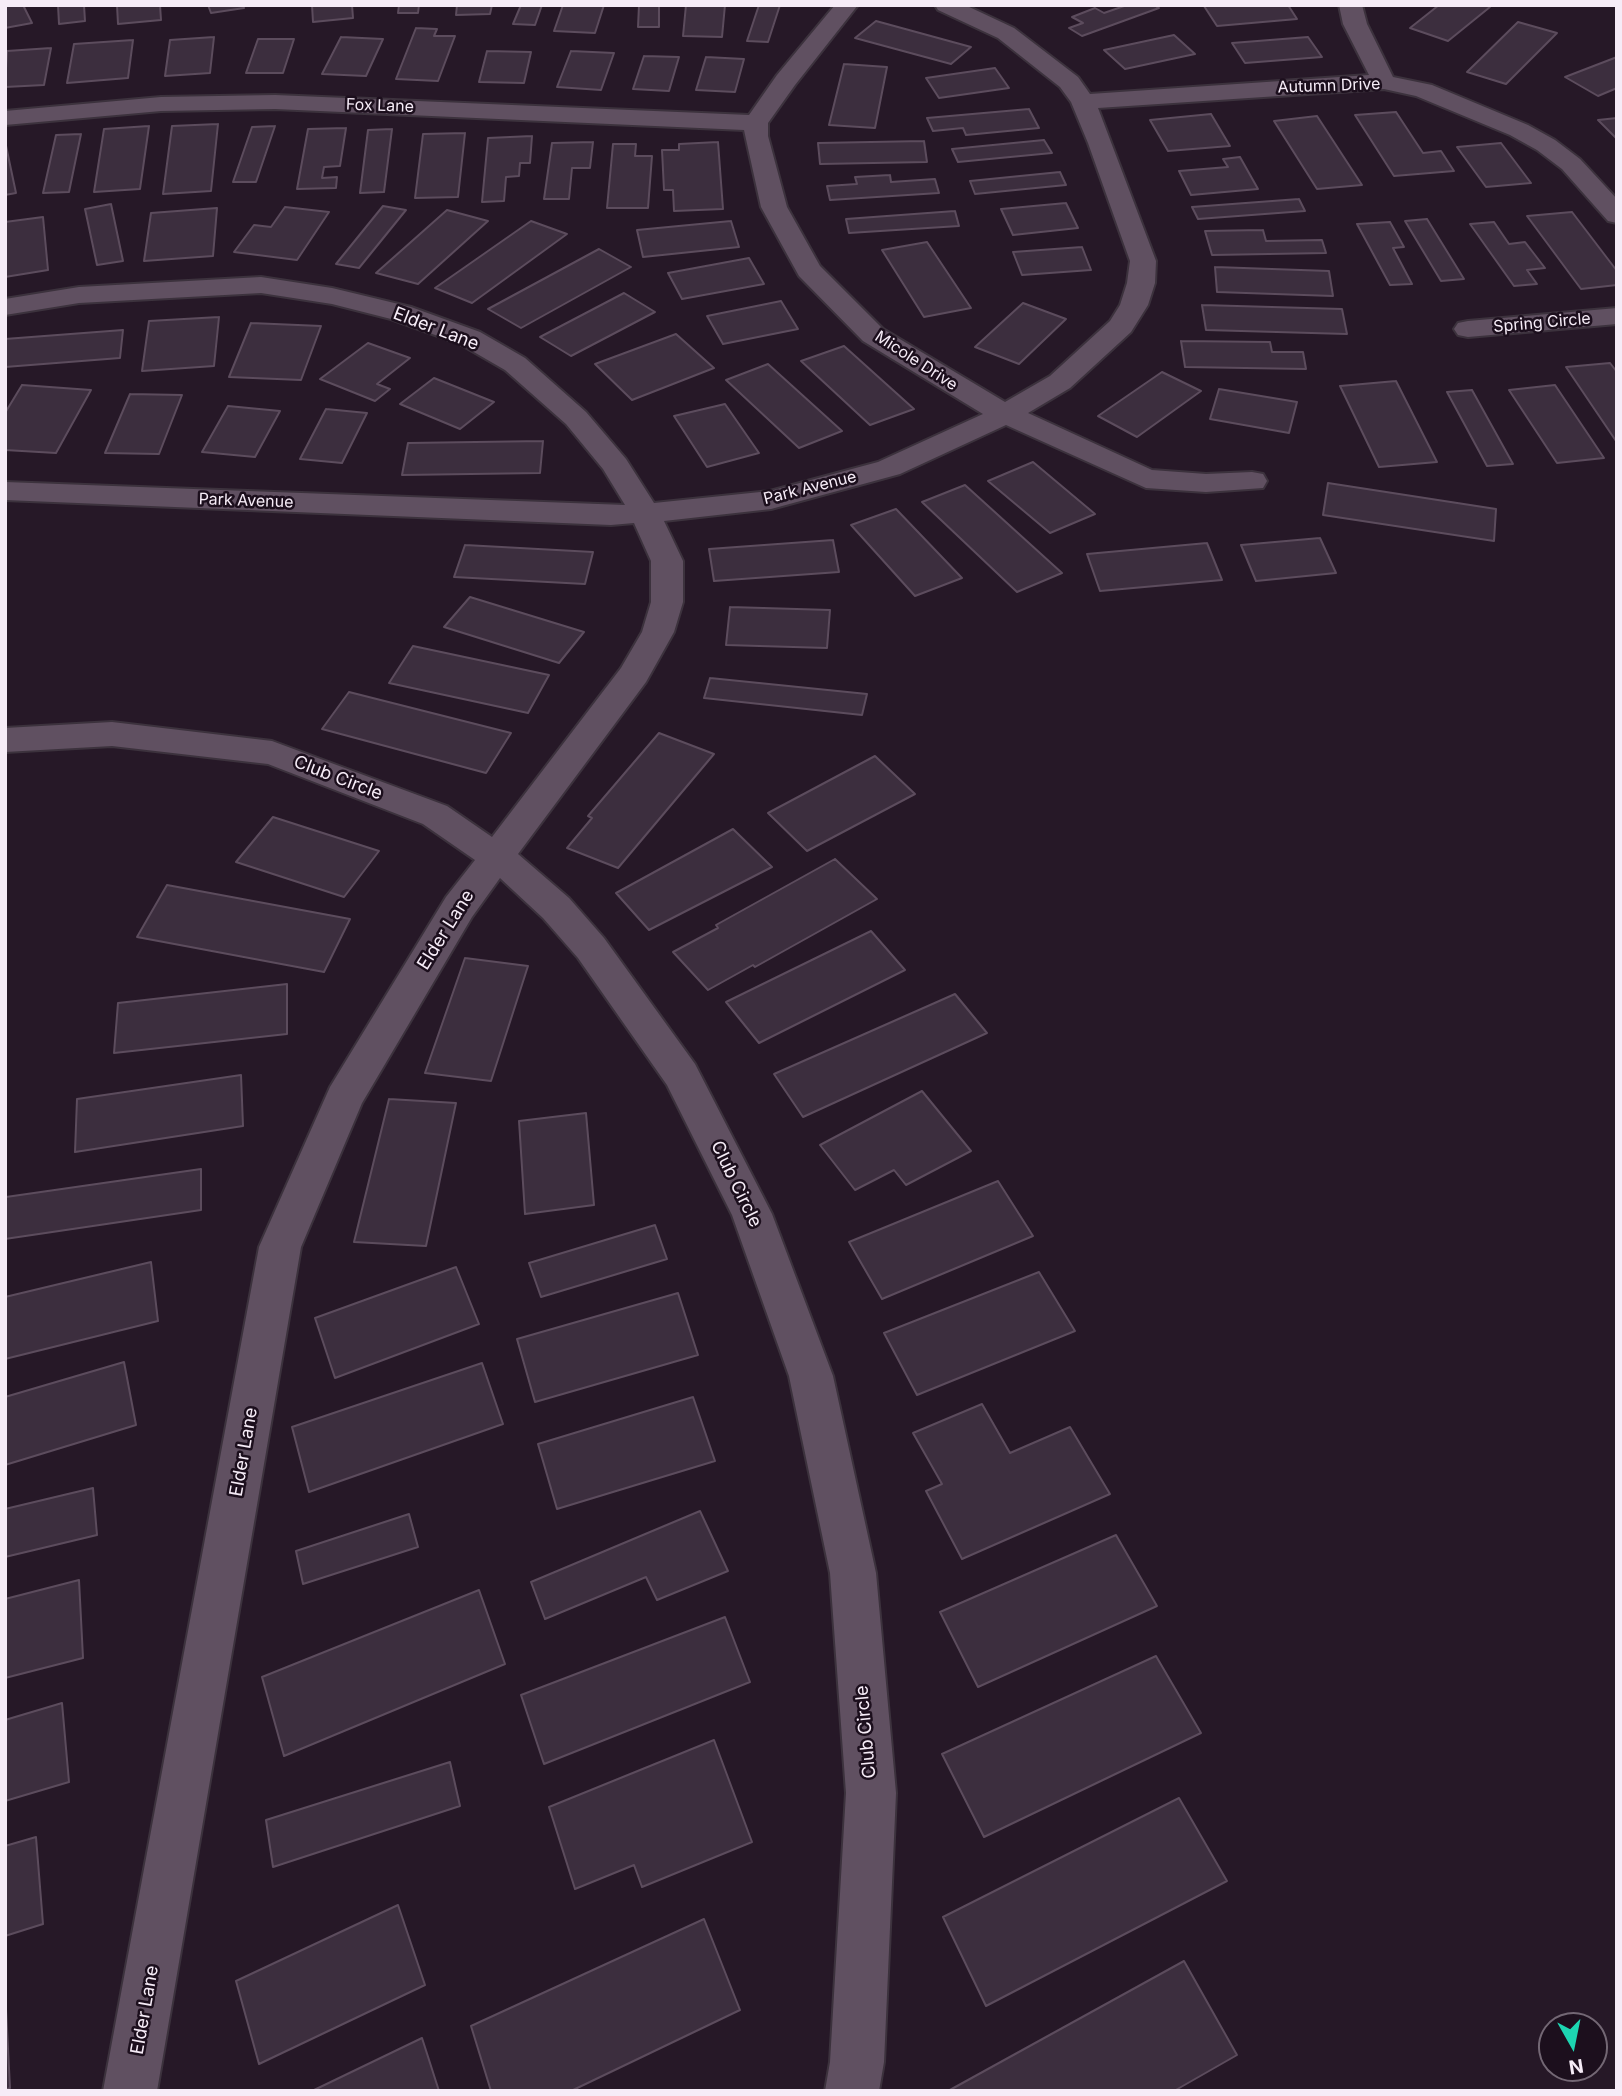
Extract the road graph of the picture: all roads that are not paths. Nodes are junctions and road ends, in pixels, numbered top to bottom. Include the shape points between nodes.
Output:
1 (847, 5) edge
2 (946, 5) edge
3 (1350, 5) edge
4 (1384, 82) junction
5 (1083, 102) junction
6 (5, 118) edge
7 (756, 123) junction
8 (1617, 215) edge
9 (5, 307) edge
10 (1617, 316) edge
11 (1468, 329) dead end
12 (1006, 414) junction
13 (1252, 481) dead end
14 (5, 491) edge
15 (645, 513) junction
16 (5, 740) edge
17 (496, 855) junction
18 (130, 2091) edge
19 (852, 2091) edge

1 - 7 street
2 - 5 street, Park Avenue via 1006,33 1069,82
3 - 4 street
4 - 5 street, Autumn Drive
4 - 8 street, Autumn Drive via 1423,90 1546,145 1571,164
5 - 12 street, Park Avenue via 1143,261 1141,283 1121,326 1059,382
6 - 7 street, Fox Lane via 161,104 275,102
7 - 12 street, Micole Drive via 774,207 810,270 873,335
9 - 15 street, Elder Lane via 79,295 261,285 401,313 470,338 514,364 576,418
10 - 11 street, Spring Circle
12 - 13 street, Micole Drive via 1146,479
12 - 15 street, Park Avenue via 876,472 771,500
14 - 15 street, Park Avenue
15 - 17 street, Elder Lane via 667,561 667,602 658,632 634,674
16 - 17 street, Club Circle via 112,734 272,753 435,815
17 - 18 street, Elder Lane via 344,1098 280,1247
17 - 19 street, Club Circle via 556,908 592,948 681,1074 752,1214 810,1376 853,1573 871,1793

